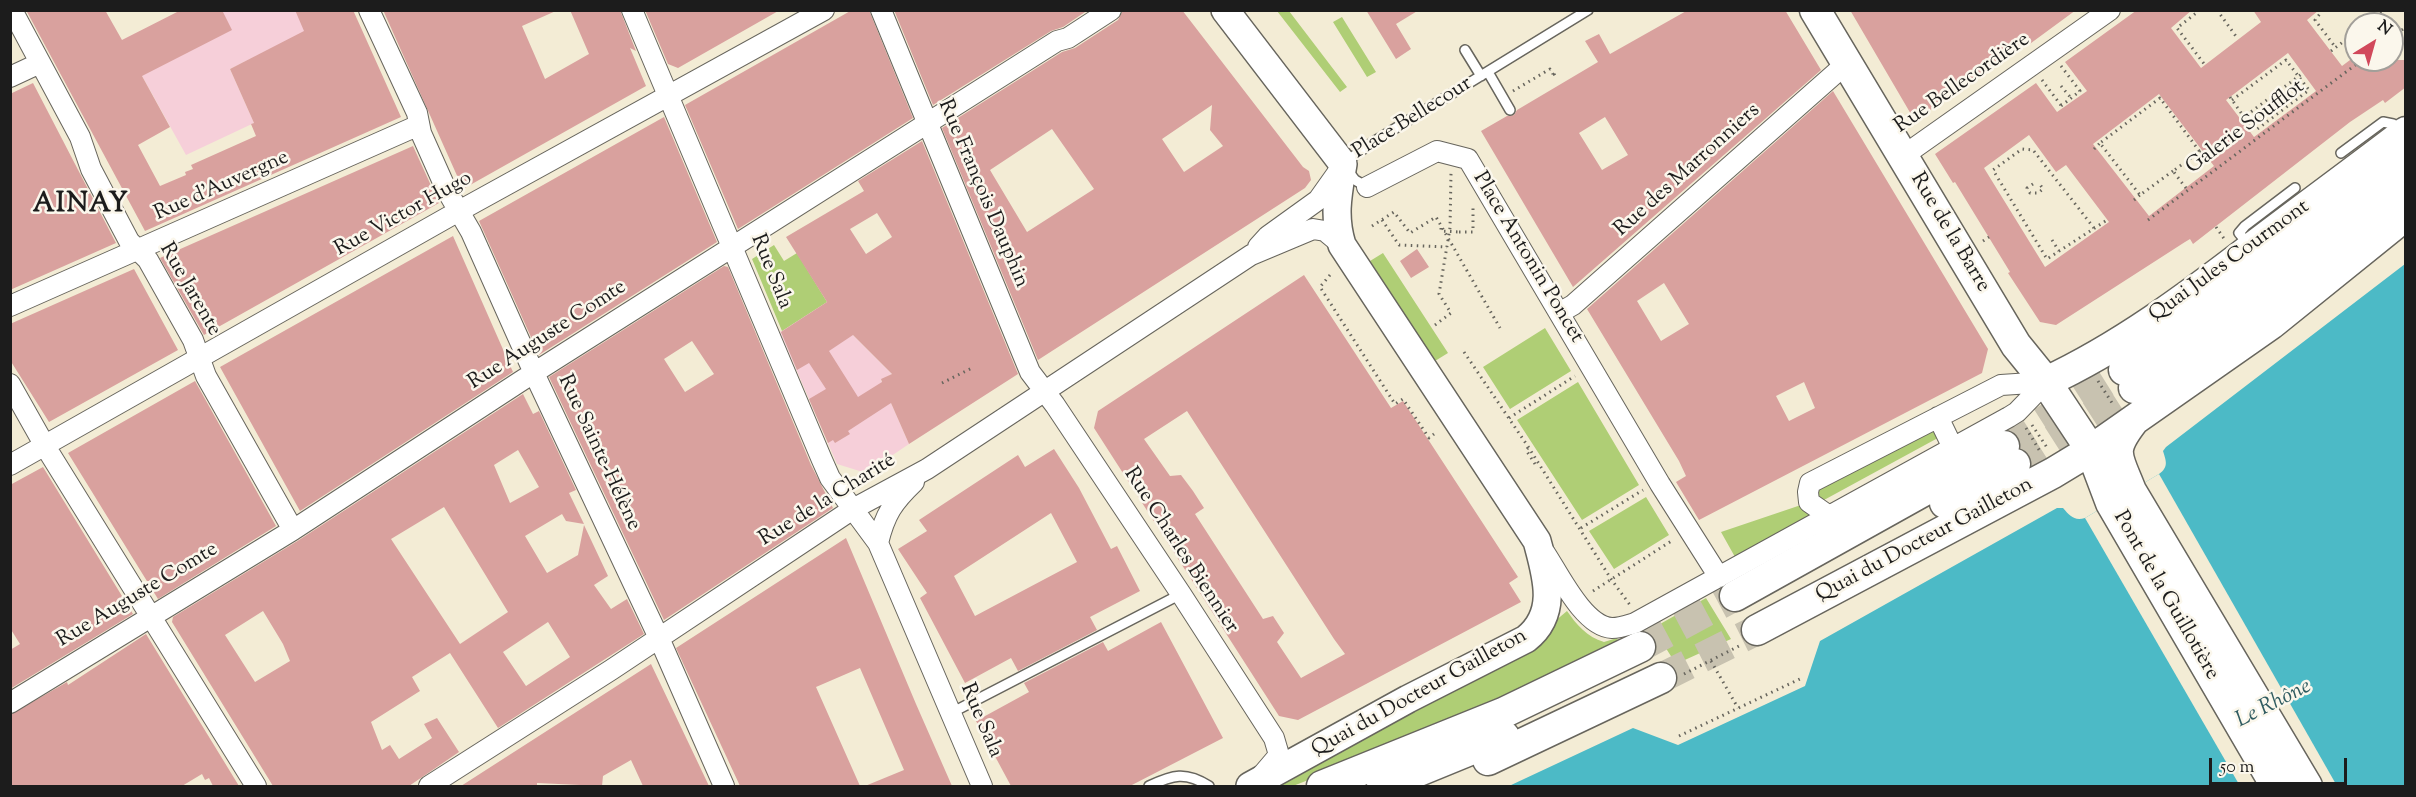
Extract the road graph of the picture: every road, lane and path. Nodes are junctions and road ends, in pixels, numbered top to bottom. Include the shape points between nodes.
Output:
1 (12, 10) edge
2 (369, 10) edge
3 (632, 10) edge
4 (824, 10) edge
5 (881, 10) edge
6 (1112, 10) edge
7 (1225, 10) edge
8 (1588, 10) edge
9 (1815, 10) edge
10 (2110, 10) edge
11 (2200, 10) edge
12 (2217, 10) edge
13 (2323, 10) edge
14 (2238, 39) dead end
15 (2344, 42) edge
16 (2336, 48) junction
17 (1465, 50) dead end
18 (2331, 51) dead end
19 (2052, 52) junction
20 (40, 63) junction
21 (1847, 63) junction
22 (2205, 65) dead end
23 (2346, 72) edge
24 (1484, 74) junction
25 (2301, 75) junction
26 (2039, 76) dead end
27 (10, 77) edge
28 (1557, 80) dead end
29 (1526, 84) dead end
30 (2061, 86) dead end
31 (669, 95) junction
32 (2070, 98) junction
33 (1510, 110) dead end
34 (2242, 118) junction
35 (927, 123) junction
36 (419, 125) junction
37 (2401, 137) edge
38 (2100, 143) junction
39 (2094, 148) dead end
40 (2341, 153) dead end
41 (1903, 156) junction
42 (1343, 164) junction
43 (2173, 171) junction
44 (1451, 173) dead end
45 (2039, 183) dead end
46 (2033, 184) dead end
47 (1367, 187) joint
48 (2186, 188) dead end
49 (2295, 188) dead end
50 (2406, 188) edge
51 (2140, 195) junction
52 (2134, 200) dead end
53 (1473, 201) dead end
54 (459, 212) junction
55 (2406, 215) edge
56 (1382, 219) junction
57 (2108, 220) dead end
58 (2148, 220) dead end
59 (1371, 226) dead end
60 (2216, 227) dead end
61 (1441, 228) dead end
62 (2094, 228) junction
63 (1449, 232) junction
64 (1989, 237) dead end
65 (2052, 240) dead end
66 (1983, 241) dead end
67 (1342, 245) junction
68 (733, 247) junction
69 (1447, 247) junction
70 (2236, 248) junction
71 (139, 250) junction
72 (2059, 251) junction
73 (1251, 255) junction
74 (1330, 275) dead end
75 (10, 306) edge
76 (1559, 313) junction
77 (1435, 325) dead end
78 (1500, 328) dead end
79 (1464, 351) dead end
80 (199, 357) junction
81 (974, 367) dead end
82 (1579, 373) dead end
83 (534, 374) junction
84 (2118, 379) junction
85 (2046, 382) junction
86 (942, 383) dead end
87 (10, 384) edge
88 (1045, 392) junction
89 (1938, 417) junction
90 (2127, 417) junction
91 (1509, 418) junction
92 (2023, 422) dead end
93 (1434, 434) dead end
94 (45, 446) junction
95 (1529, 448) junction
96 (1953, 448) junction
97 (2091, 450) junction
98 (2010, 455) tunnel mouth
99 (1535, 464) dead end
100 (10, 465) edge
101 (2049, 467) junction
102 (927, 469) junction
103 (1647, 488) dead end
104 (2121, 497) junction
105 (853, 509) junction
106 (1829, 516) junction
107 (1581, 528) junction
108 (293, 530) junction
109 (1677, 538) dead end
110 (1537, 541) junction
111 (878, 543) junction
112 (1611, 579) junction
113 (1181, 594) junction
114 (1585, 596) dead end
115 (1634, 612) dead end
116 (1740, 612) junction
117 (151, 616) junction
118 (659, 638) junction
119 (1711, 661) junction
120 (1657, 666) junction
121 (1802, 678) dead end
122 (10, 703) edge
123 (1738, 708) junction
124 (951, 713) junction
125 (1353, 731) junction
126 (1679, 736) dead end
127 (1274, 738) junction
128 (434, 785) edge
129 (1252, 785) edge
130 (256, 786) edge
131 (724, 786) edge
132 (982, 786) edge
133 (1149, 786) edge
134 (1209, 786) edge
135 (1323, 786) edge
136 (1382, 786) edge
137 (1431, 786) edge
138 (2276, 786) edge
139 (2307, 786) edge

1 - 20 street, Rue Jarente
2 - 36 street, Rue Sainte-Hélène
3 - 31 street, Rue Sala
4 - 31 street, Rue Victor Hugo
5 - 35 street, Rue François Dauphin
6 - 35 street, Rue Auguste Comte
7 - 42 main road, Place Bellecour
8 - 24 lane, Place Bellecour
9 - 21 main road, Rue de la Barre
10 - 19 street, Rue Bellecordière
11 - 22 path via 2177,28
12 - 14 path
13 - 16 path via 2314,20
15 - 16 path
16 - 18 path
17 - 24 lane
19 - 32 path via 2080,92
19 - 41 street, Rue Bellecordière
20 - 27 street
20 - 71 street, Rue Jarente via 81,137 91,169 129,241
21 - 41 main road, Rue de la Barre
21 - 76 street, Rue des Marronniers via 1573,305
23 - 58 path, Galerie Soufflot
24 - 33 lane
24 - 42 lane, Place Bellecour
25 - 34 path
25 - 34 path via 2309,90 2256,130
25 - 34 path via 2286,60 2231,98
26 - 32 path via 2062,107
28 - 29 path via 1550,69
30 - 32 path
31 - 54 street, Rue Victor Hugo
31 - 68 street, Rue Sala
35 - 68 street, Rue Auguste Comte
35 - 88 street, Rue François Dauphin via 1030,372
36 - 54 street, Rue Sainte-Hélène
36 - 71 street, Rue d'Auvergne
37 - 40 lane via 2383,122
37 - 70 main road, Quai Jules Courmont
37 - 84 main road, Quai Jules Courmont via 2233,291
38 - 39 path
38 - 43 path via 2160,98 2201,151
38 - 51 path
41 - 85 main road, Rue de la Barre via 2016,345
42 - 47 lane, Place Antonin Poncet via 1355,180
42 - 67 main road via 1336,226
42 - 73 street, Rue de la Charité via 1318,200 1268,236
43 - 48 path
43 - 51 path
44 - 63 path
45 - 46 path via 2043,189 2038,194 2026,188
47 - 76 street, Place Antonin Poncet via 1437,151 1468,159
49 - 70 lane via 2245,226
50 - 84 main road via 2247,310
51 - 52 path
53 - 63 path via 1473,232
54 - 80 street, Rue Victor Hugo
54 - 83 street, Rue Sainte-Hélène
55 - 90 main road via 2271,324
56 - 59 path
56 - 69 path via 1399,245
56 - 78 path via 1394,212 1410,233 1436,217
57 - 62 path
60 - 70 path
61 - 63 path
62 - 72 path
62 - 72 path via 2033,150 2022,149 1993,170 2047,259
63 - 69 path
64 - 66 path
65 - 72 path
67 - 73 street, Rue de la Charité via 1325,231 1313,229
67 - 110 main road
68 - 83 street, Rue Auguste Comte
68 - 105 street, Rue Sala via 826,469
69 - 77 path via 1439,294 1451,314
70 - 85 main road, Quai Jules Courmont via 2094,359
71 - 75 street, Rue d'Auvergne
71 - 80 street, Rue Jarente via 193,340
73 - 88 street, Rue de la Charité
74 - 93 path via 1320,287 1395,404 1403,399 1429,438
76 - 116 street, Place Antonin Poncet
79 - 91 path
80 - 94 street, Rue Victor Hugo
80 - 108 street, Rue Jarente
81 - 86 path
82 - 91 path
83 - 108 street, Rue Auguste Comte
83 - 118 street, Rue Sainte-Hélène
84 - 90 path
85 - 89 street via 2001,385
85 - 96 street, Quai du Docteur Gailleton via 2017,412
85 - 97 main road, Rue de la Barre
87 - 94 street
88 - 102 street, Rue de la Charité
88 - 113 street, Rue Charles Biennier
89 - 96 street
89 - 106 street via 1810,483 1809,502
90 - 97 main road
90 - 104 main road, Pont de la Guillotière via 2117,450
91 - 95 path
92 - 101 path
94 - 100 street, Rue Victor Hugo
94 - 117 street
95 - 99 path via 1526,450
95 - 107 path
96 - 106 street, Quai du Docteur Gailleton
97 - 101 main road, Quai du Docteur Gailleton
97 - 104 main road, Pont de la Guillotière
98 - 116 main road, Quai du Docteur Gailleton
101 - 104 main road via 2081,475
101 - 116 main road, Quai du Docteur Gailleton
102 - 105 street, Rue de la Charité
102 - 111 street via 889,508
103 - 107 path
104 - 138 main road, Pont de la Guillotière
104 - 139 main road, Pont de la Guillotière
105 - 111 street, Rue Sala
105 - 118 street, Rue de la Charité
106 - 116 street, Quai du Docteur Gailleton
107 - 112 path
108 - 117 street, Rue Auguste Comte
109 - 112 path
110 - 116 street, Quai du Docteur Gailleton via 1585,614 1610,628 1640,621
110 - 125 main road, Quai du Docteur Gailleton via 1548,582 1548,601 1534,632
111 - 124 street, Rue Sala
112 - 114 path
112 - 115 path
113 - 124 lane
113 - 127 street, Rue Charles Biennier
116 - 119 path
117 - 122 street, Rue Auguste Comte
117 - 130 street
118 - 128 street, Rue de la Charité
118 - 131 street, Rue Sainte-Hélène
119 - 120 path
119 - 123 path
120 - 135 main road, Quai du Docteur Gailleton via 1503,713
120 - 136 main road
120 - 137 main road
121 - 123 path
123 - 126 path
124 - 132 street, Rue Sala
125 - 127 street via 1329,729 1288,750
125 - 129 main road, Quai du Docteur Gailleton
127 - 129 street via 1279,754
133 - 134 lane via 1169,776 1190,776

